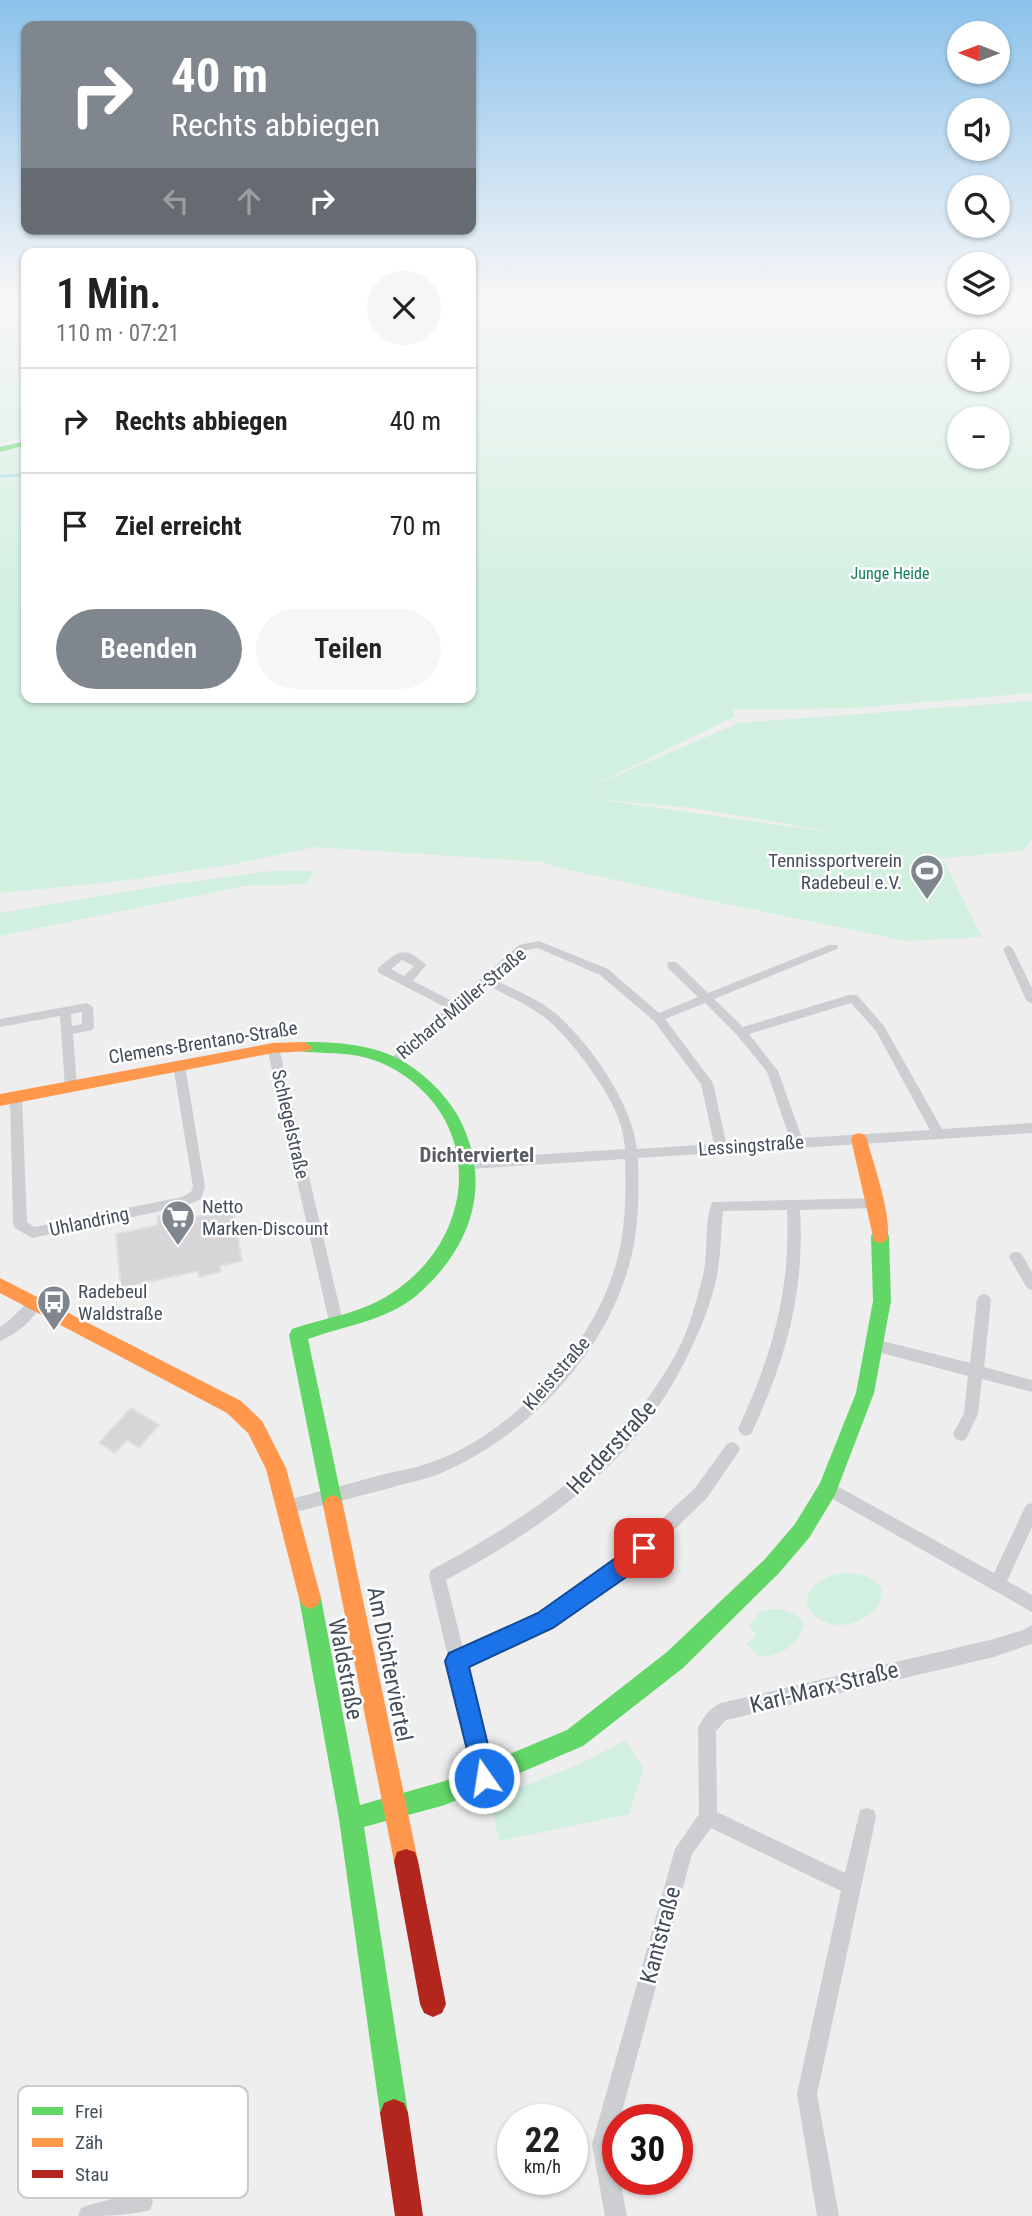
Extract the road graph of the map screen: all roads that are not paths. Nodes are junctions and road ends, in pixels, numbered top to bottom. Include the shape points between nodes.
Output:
1 (21, 444) edge
2 (0, 450) edge
3 (833, 947) dead end
4 (1008, 949) dead end
5 (672, 965) dead end
6 (487, 980) junction
7 (406, 981) dead end
8 (708, 998) junction
9 (1032, 1000) edge
10 (456, 1008) junction
11 (65, 1011) junction
12 (658, 1018) junction
13 (0, 1023) edge
14 (67, 1031) junction
15 (741, 1032) junction
16 (273, 1048) junction
17 (393, 1062) junction
18 (179, 1065) junction
19 (71, 1087) junction
20 (8, 1098) edge
21 (1032, 1128) edge
22 (939, 1134) junction
23 (859, 1139) junction
24 (797, 1142) junction
25 (721, 1147) junction
26 (632, 1153) junction
27 (470, 1164) junction
28 (876, 1203) junction
29 (793, 1205) junction
30 (1016, 1257) dead end
31 (1032, 1284) edge
32 (0, 1285) edge
33 (984, 1300) dead end
34 (36, 1304) junction
35 (336, 1322) junction
36 (0, 1335) edge
37 (298, 1335) joint
38 (874, 1345) junction
39 (976, 1371) junction
40 (1032, 1386) edge
41 (746, 1429) dead end
42 (961, 1434) dead end
43 (732, 1449) dead end
44 (828, 1488) junction
45 (333, 1494) junction
46 (286, 1507) junction
47 (1032, 1510) edge
48 (997, 1585) junction
49 (1032, 1604) edge
50 (1032, 1633) edge
51 (456, 1661) junction
52 (484, 1778) junction
53 (396, 1807) junction
54 (708, 1817) junction
55 (867, 1817) dead end
56 (351, 1819) junction
57 (853, 1887) junction
58 (433, 2004) dead end
59 (142, 2202) dead end
60 (89, 2216) edge
61 (409, 2216) edge
62 (616, 2216) edge
63 (828, 2216) edge

1 - 2 street
3 - 8 street
4 - 9 street
5 - 8 street
6 - 10 street, Richard-Müller-Straße
6 - 12 street, Richard-Müller-Straße via 523,947 539,944 604,972
6 - 26 street, Kleiststraße via 551,1017 597,1071 624,1115
7 - 10 street
8 - 12 street
8 - 15 street
10 - 17 street, Richard-Müller-Straße
11 - 13 street
11 - 14 street
11 - 14 street via 87,1007 88,1027
12 - 25 street via 707,1083
14 - 19 street
15 - 22 street via 853,998 880,1029
15 - 24 street via 772,1072
16 - 17 street, Clemens-Brentano-Straße via 319,1045
16 - 18 street, Clemens-Brentano-Straße
16 - 35 street, Schlegelstraße
17 - 27 street, Clemens-Brentano-Straße via 424,1084 448,1111
18 - 19 street, Clemens-Brentano-Straße
18 - 20 street, Uhlandring via 199,1187 196,1195 32,1233 20,1224
19 - 20 street, Clemens-Brentano-Straße
21 - 22 street, Lessingstraße
22 - 23 street, Lessingstraße
23 - 24 street, Lessingstraße
23 - 28 street
24 - 25 street, Lessingstraße
25 - 26 street, Lessingstraße
26 - 27 street, Lessingstraße
26 - 45 street, Kleiststraße via 629,1235 617,1282 598,1323 547,1389 510,1424 454,1461
27 - 35 street, Clemens-Brentano-Straße via 468,1202 455,1234 430,1269 408,1292 377,1312
28 - 29 street
28 - 38 street via 882,1301
29 - 41 street via 794,1264 784,1327 766,1388
29 - 51 street, Herderstraße via 718,1206 713,1264 691,1341 634,1430 565,1498 521,1531 438,1576
30 - 31 street
32 - 34 street, Waldstraße
33 - 39 street
34 - 36 street
34 - 46 street, Waldstraße via 234,1406 268,1447
35 - 37 street, Clemens-Brentano-Straße
37 - 45 street, Am Dichterviertel
38 - 39 street
38 - 44 street via 865,1393
39 - 40 street
39 - 42 street via 971,1414
43 - 51 street via 701,1493 624,1566 545,1620
44 - 48 street
44 - 52 street via 802,1531 772,1566 666,1668 575,1738
45 - 46 street, Kleiststraße
45 - 53 street, Am Dichterviertel
46 - 56 street, Waldstraße via 304,1572
47 - 48 street
48 - 49 street
50 - 54 street, Karl-Marx-Straße via 994,1648 722,1712 707,1728
51 - 52 street
52 - 53 street
53 - 56 street
53 - 58 street, Am Dichterviertel
54 - 57 street
54 - 62 street, Kantstraße via 684,1849 603,2144
55 - 57 street
56 - 61 street, Waldstraße
57 - 63 street via 807,2094
59 - 60 street

